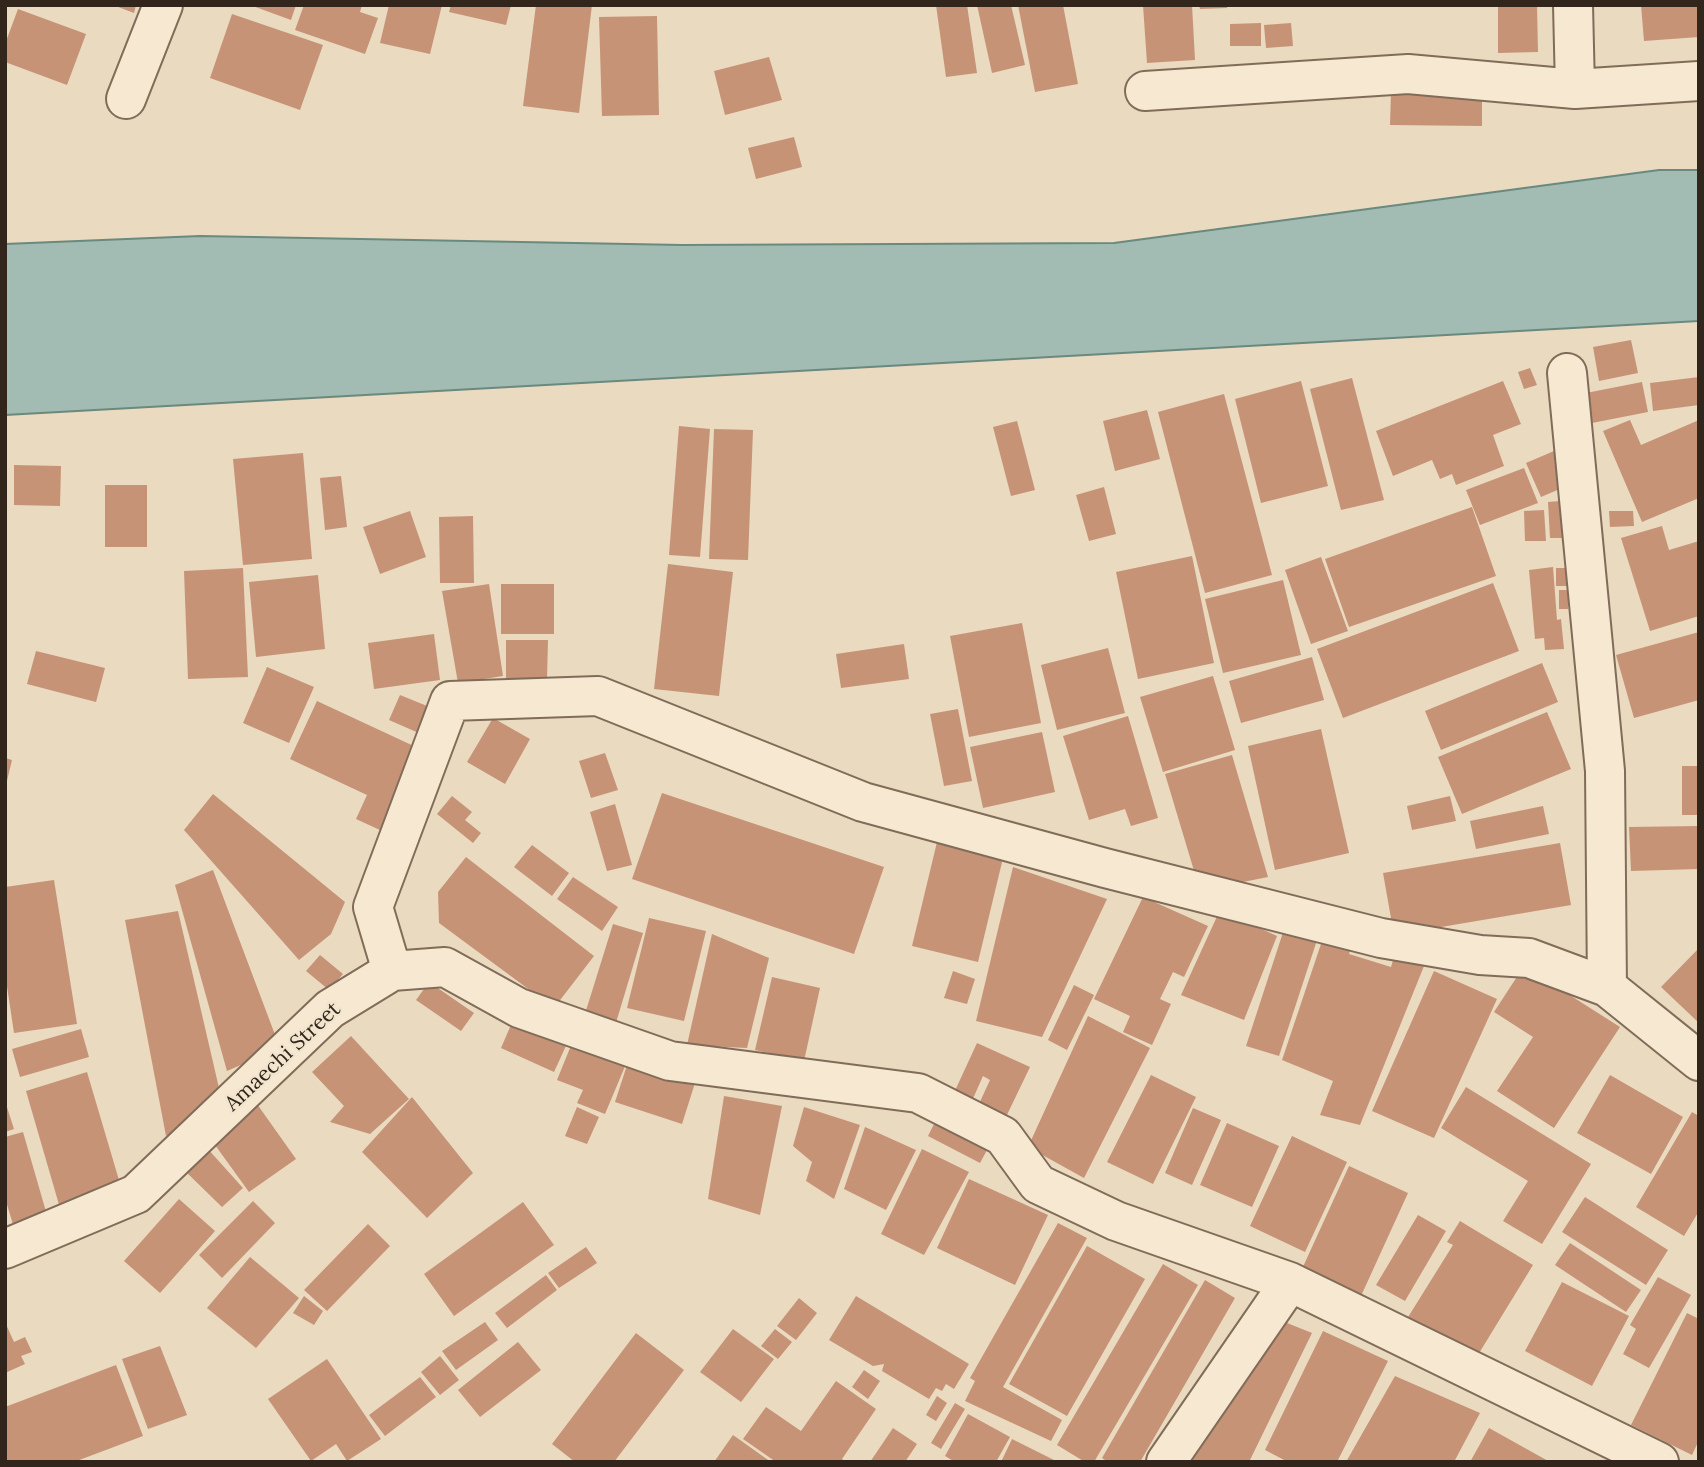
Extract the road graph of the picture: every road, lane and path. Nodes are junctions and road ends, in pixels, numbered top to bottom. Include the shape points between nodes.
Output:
1 (163, 5) edge
2 (1573, 5) edge
3 (1699, 81) edge
4 (1576, 89) junction
5 (1145, 92) dead end
6 (126, 100) dead end
7 (1567, 373) dead end
8 (392, 971) junction
9 (1607, 987) junction
10 (1699, 1062) edge
11 (5, 1249) edge
12 (1290, 1282) junction
13 (1166, 1462) edge
14 (1659, 1462) edge

1 - 6 street
2 - 4 street
3 - 4 street
4 - 5 street via 1408,74
7 - 9 street via 1605,771
8 - 9 street via 373,907 450,701 598,696 863,802 1381,938 1479,955 1529,958
8 - 11 street, Amaechi Street via 330,1009 136,1194
8 - 12 street via 445,967 519,1008 670,1061 918,1093 1003,1136 1038,1184 1116,1221
9 - 10 street
12 - 13 street
12 - 14 street

